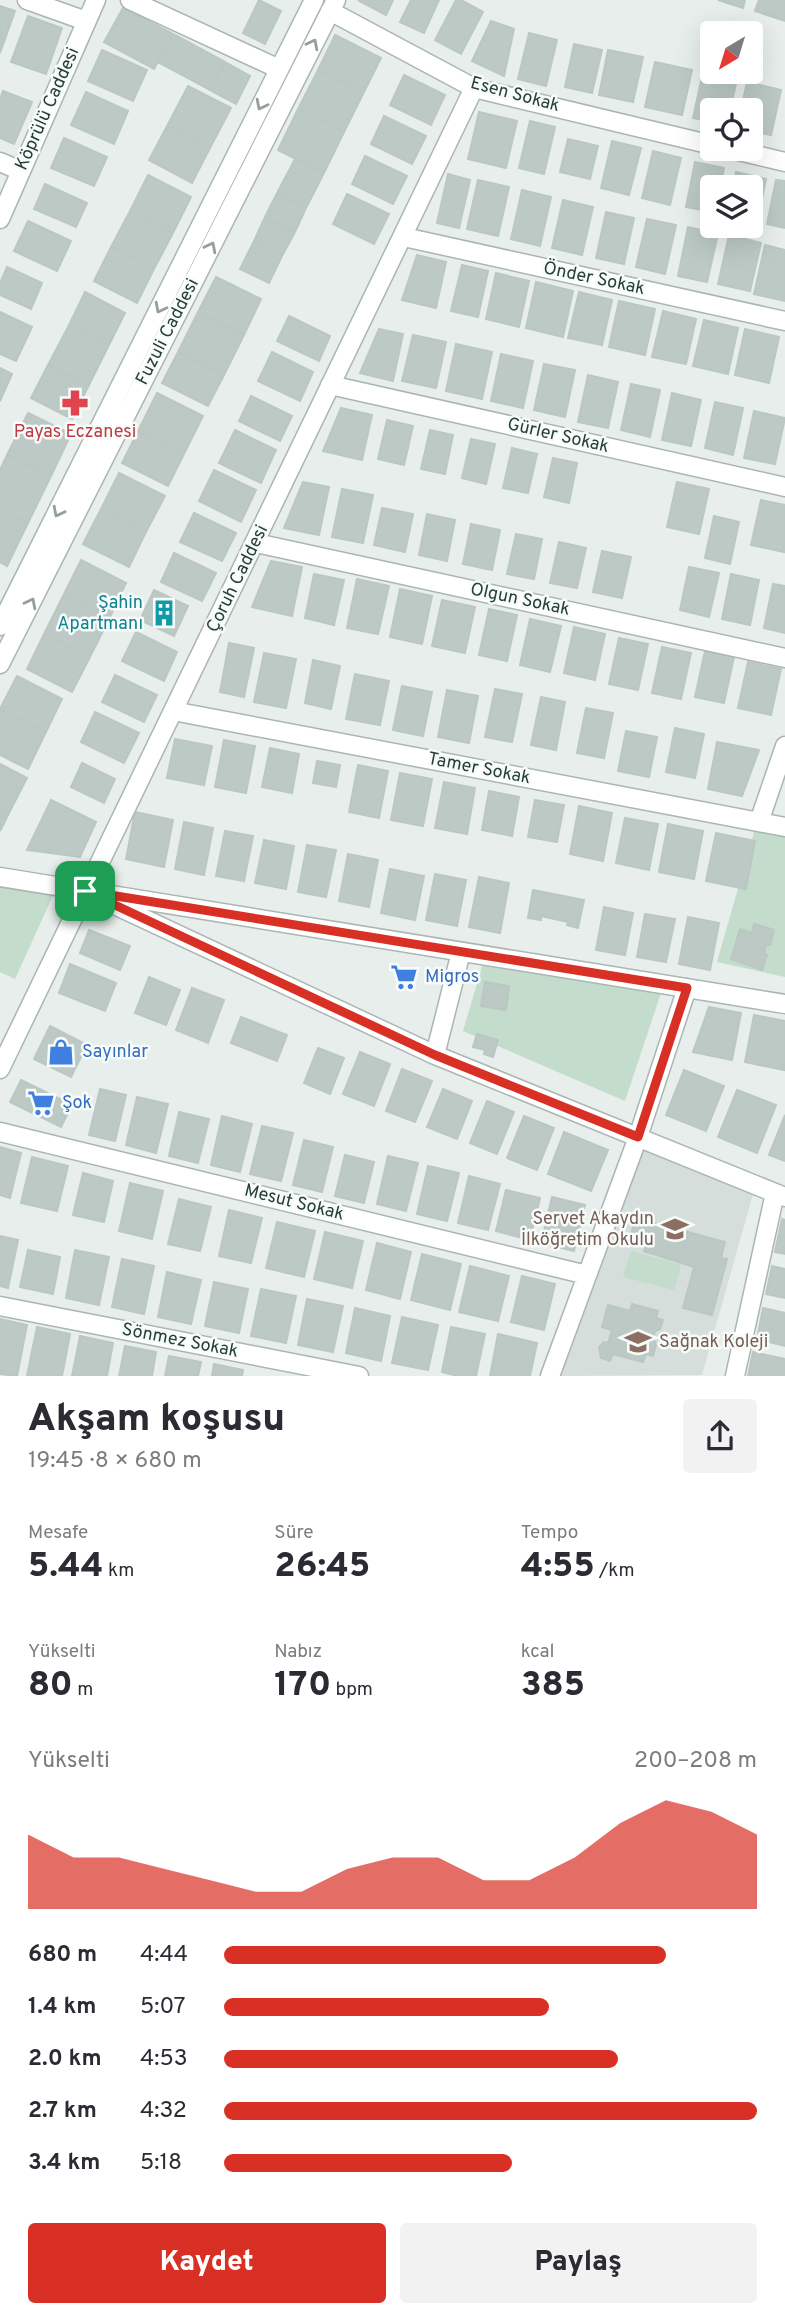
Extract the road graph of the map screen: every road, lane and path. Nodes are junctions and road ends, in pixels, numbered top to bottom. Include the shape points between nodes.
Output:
1 (27, 0) edge
2 (96, 0) edge
3 (130, 0) edge
4 (314, 0) edge
5 (333, 5) edge
6 (86, 21) junction
7 (279, 69) junction
8 (474, 88) junction
9 (700, 142) edge
10 (763, 157) edge
11 (0, 162) edge
12 (785, 162) edge
13 (21, 171) junction
14 (0, 219) edge
15 (404, 237) junction
16 (785, 321) edge
17 (330, 386) junction
18 (785, 487) edge
19 (256, 543) junction
20 (0, 626) edge
21 (785, 658) edge
22 (0, 664) edge
23 (173, 711) junction
24 (785, 746) edge
25 (759, 822) junction
26 (785, 827) edge
27 (0, 877) edge
28 (85, 891) junction
29 (461, 952) junction
30 (687, 988) junction
31 (785, 1004) edge
32 (435, 1055) junction
33 (0, 1069) edge
34 (0, 1132) edge
35 (638, 1137) junction
36 (780, 1195) edge
37 (587, 1275) junction
38 (0, 1306) edge
39 (359, 1376) edge
40 (550, 1376) edge
41 (735, 1376) edge

1 - 6 street
2 - 6 street, Köprülü Caddesi
3 - 7 street
4 - 7 street, Fuzuli Caddesi
5 - 8 street, Esen Sokak
22 -> 5 street, Fuzuli Caddesi
6 - 13 street, Köprülü Caddesi
7 -> 20 street, Fuzuli Caddesi
8 - 9 street, Esen Sokak
8 - 15 street, Çoruh Caddesi
10 - 12 street
11 - 13 street
13 - 14 street, Köprülü Caddesi
15 - 16 street, Önder Sokak
15 - 17 street, Çoruh Caddesi
17 - 18 street, Gürler Sokak
17 - 19 street, Çoruh Caddesi
19 - 21 street, Olgun Sokak
19 - 23 street, Çoruh Caddesi
23 - 25 street, Tamer Sokak
23 - 28 street, Çoruh Caddesi
24 - 25 street
25 - 26 street, Tamer Sokak
27 - 28 street
28 - 29 street
28 - 32 street
28 - 33 street, Çoruh Caddesi
29 - 30 street
29 - 32 street
30 - 31 street
30 - 35 street
32 - 35 street
34 - 37 street, Mesut Sokak
35 - 36 street
35 - 37 street
36 - 41 street
37 - 40 street
38 - 39 street, Sönmez Sokak

